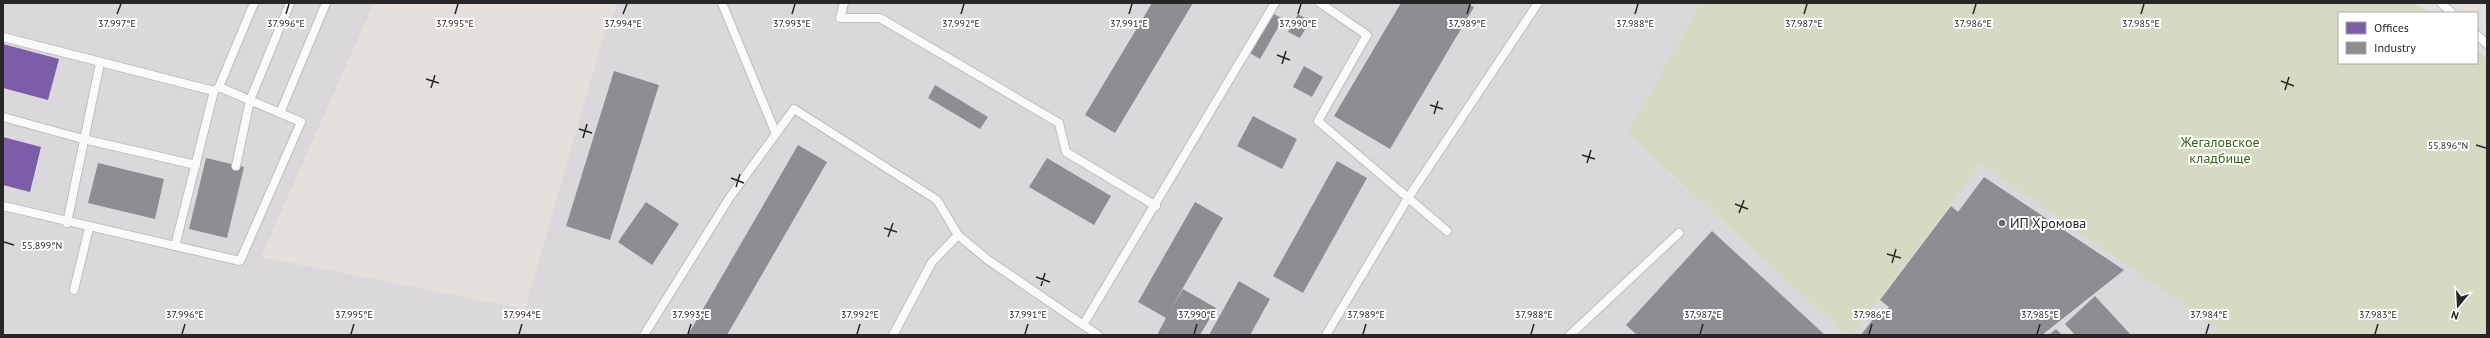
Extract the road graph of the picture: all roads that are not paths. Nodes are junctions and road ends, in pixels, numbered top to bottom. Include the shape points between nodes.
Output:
1 (254, 3) edge
2 (290, 3) edge
3 (326, 3) edge
4 (722, 3) edge
5 (844, 3) edge
6 (1275, 3) edge
7 (1320, 3) edge
8 (1538, 3) edge
9 (2440, 3) edge
10 (2451, 12) edge
11 (2478, 36) edge
12 (3, 37) edge
13 (2487, 44) edge
14 (100, 63) junction
15 (216, 89) junction
16 (250, 100) junction
17 (280, 113) junction
18 (3, 117) edge
19 (776, 134) junction
20 (83, 139) junction
21 (196, 165) junction
22 (236, 166) dead end
23 (1408, 198) junction
24 (3, 206) edge
25 (1156, 206) junction
26 (66, 223) junction
27 (89, 228) junction
28 (1447, 231) dead end
29 (1679, 233) dead end
30 (958, 235) junction
31 (175, 246) junction
32 (74, 290) dead end
33 (1084, 325) junction
34 (644, 335) edge
35 (893, 335) edge
36 (1098, 335) edge
37 (1326, 335) edge
38 (1570, 335) edge

1 - 15 lane
2 - 16 lane
3 - 17 lane
4 - 19 lane
5 - 25 lane via 840,18 880,18 1059,123 1066,152
6 - 25 lane
7 - 23 lane via 1367,35 1318,121
8 - 23 lane
9 - 10 lane
11 - 13 lane
12 - 14 lane
14 - 15 lane
14 - 20 lane
15 - 16 lane
15 - 21 lane
16 - 17 lane
16 - 22 lane
17 - 31 lane via 302,122 240,261
18 - 20 lane
19 - 30 lane via 794,109 937,200
19 - 34 lane via 730,197
20 - 21 lane
20 - 26 lane
21 - 31 lane
23 - 28 lane
23 - 37 lane
24 - 26 lane
25 - 33 lane
26 - 27 lane
27 - 31 lane
27 - 32 lane
29 - 38 lane
30 - 33 lane via 988,260
30 - 35 lane via 932,262
33 - 36 lane

